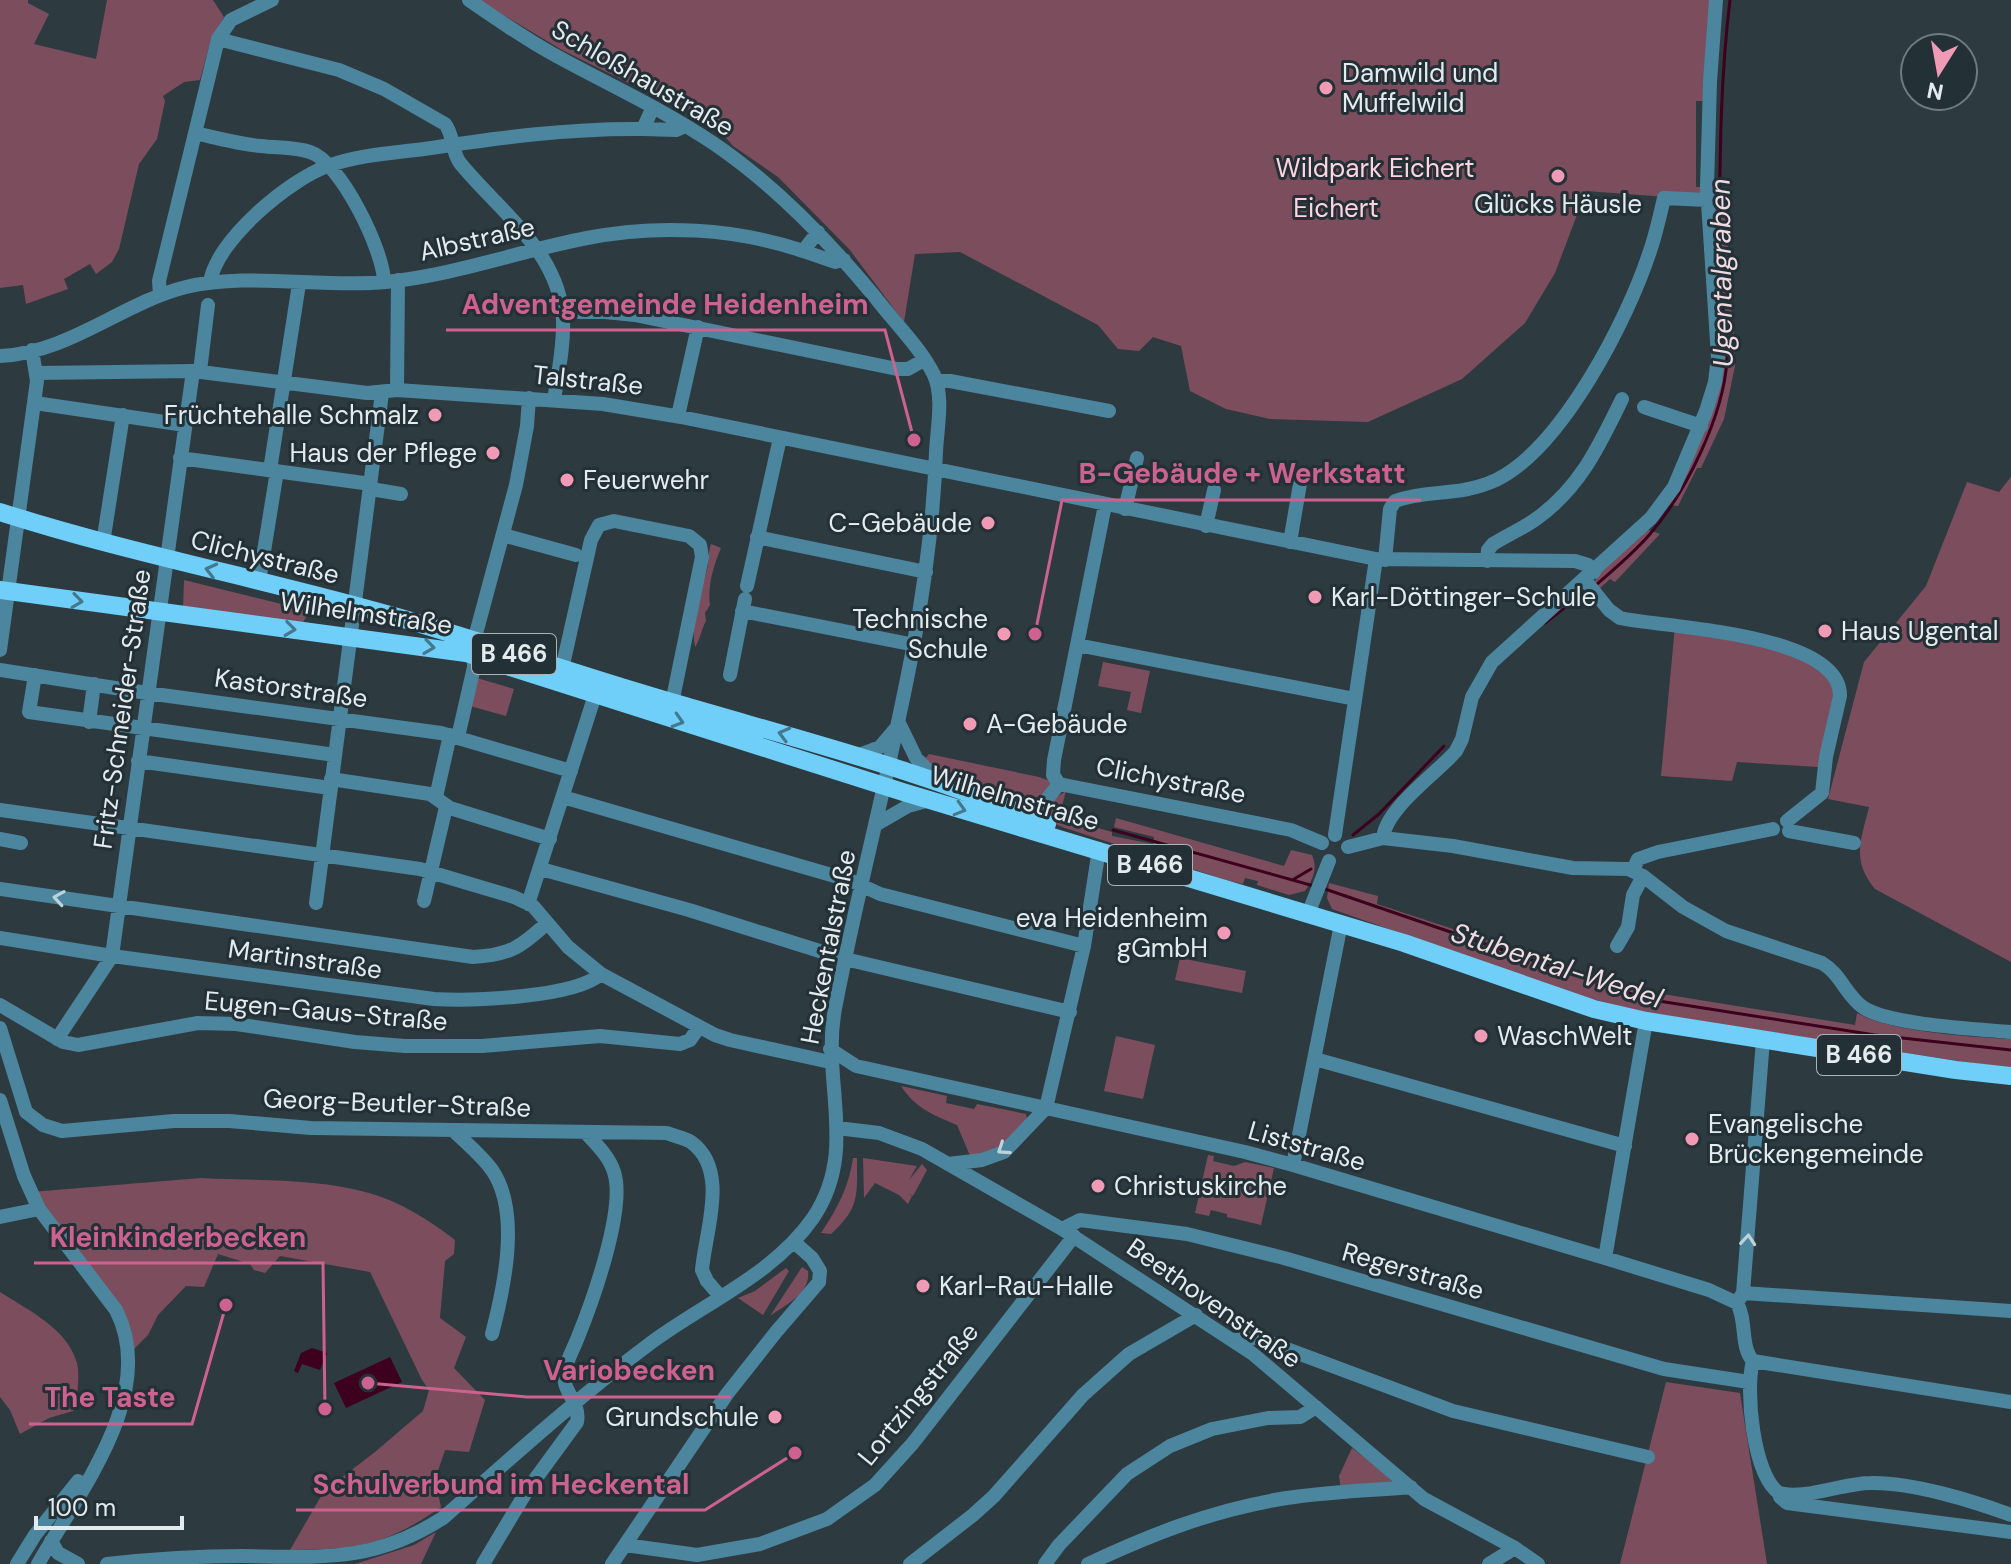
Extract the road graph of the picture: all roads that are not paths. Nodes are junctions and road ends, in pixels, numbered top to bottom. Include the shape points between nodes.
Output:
1 (272, 0) edge
2 (469, 0) edge
3 (1716, 0) edge
4 (218, 39) junction
5 (653, 107) junction
6 (685, 126) junction
7 (643, 129) junction
8 (195, 133) junction
9 (453, 145) junction
10 (328, 166) junction
11 (1707, 200) junction
12 (818, 232) junction
13 (538, 251) junction
14 (803, 251) junction
15 (844, 260) junction
16 (391, 281) junction
17 (210, 283) junction
18 (299, 284) junction
19 (160, 295) junction
20 (208, 305) dead end
21 (562, 312) junction
22 (698, 327) junction
23 (32, 350) junction
24 (0, 356) edge
25 (924, 360) junction
26 (196, 371) junction
27 (38, 373) junction
28 (283, 381) junction
29 (937, 381) junction
30 (390, 392) junction
31 (529, 398) junction
32 (1622, 399) dead end
33 (554, 400) junction
34 (35, 403) junction
35 (1644, 407) dead end
36 (1109, 411) dead end
37 (123, 415) junction
38 (678, 416) junction
39 (185, 425) junction
40 (1701, 426) junction
41 (780, 438) junction
42 (180, 458) junction
43 (1137, 458) dead end
44 (936, 470) junction
45 (273, 471) junction
46 (1301, 478) dead end
47 (371, 487) junction
48 (1214, 490) dead end
49 (401, 494) dead end
50 (1105, 505) junction
51 (1125, 509) junction
52 (0, 512) edge
53 (19, 518) junction
54 (1206, 526) junction
55 (503, 535) junction
56 (757, 537) junction
57 (1290, 542) junction
58 (103, 543) junction
59 (576, 555) dead end
60 (168, 560) junction
61 (1380, 560) junction
62 (1487, 561) junction
63 (926, 572) junction
64 (259, 582) junction
65 (1591, 582) junction
66 (4, 590) edge
67 (745, 599) junction
68 (356, 606) junction
69 (158, 612) junction
70 (396, 617) junction
71 (352, 636) junction
72 (386, 641) junction
73 (915, 645) junction
74 (1077, 645) junction
75 (474, 648) junction
76 (0, 650) edge
77 (562, 669) junction
78 (0, 670) edge
79 (35, 675) junction
80 (730, 675) dead end
81 (94, 684) junction
82 (147, 693) junction
83 (595, 695) junction
84 (1355, 699) junction
85 (672, 703) junction
86 (340, 719) junction
87 (89, 722) junction
88 (899, 723) junction
89 (142, 729) junction
90 (454, 736) junction
91 (335, 755) junction
92 (859, 755) junction
93 (138, 761) junction
94 (891, 765) junction
95 (571, 771) junction
96 (939, 781) junction
97 (331, 784) junction
98 (1059, 784) junction
99 (886, 786) junction
100 (563, 797) junction
101 (930, 800) junction
102 (441, 802) junction
103 (0, 810) edge
104 (1019, 812) junction
105 (877, 824) junction
106 (1788, 826) junction
107 (130, 828) junction
108 (1383, 838) junction
109 (0, 839) edge
110 (550, 839) junction
111 (1328, 839) junction
112 (21, 843) dead end
113 (1854, 843) dead end
114 (1348, 847) junction
115 (1093, 848) junction
116 (322, 855) junction
117 (1329, 861) junction
118 (541, 869) junction
119 (430, 871) junction
120 (1638, 873) junction
121 (862, 885) junction
122 (0, 889) edge
123 (424, 901) dead end
124 (316, 903) dead end
125 (528, 904) junction
126 (119, 907) junction
127 (1308, 914) junction
128 (547, 923) junction
129 (1341, 924) junction
130 (0, 938) edge
131 (1084, 946) junction
132 (1617, 946) dead end
133 (112, 956) junction
134 (845, 959) junction
135 (601, 974) junction
136 (0, 1005) edge
137 (1070, 1012) junction
138 (1646, 1021) junction
139 (699, 1027) junction
140 (0, 1028) edge
141 (2011, 1032) edge
142 (57, 1039) junction
143 (1763, 1040) junction
144 (830, 1055) junction
145 (1315, 1059) junction
146 (856, 1066) junction
147 (2011, 1076) edge
148 (833, 1086) junction
149 (1046, 1108) junction
150 (1, 1110) edge
151 (837, 1128) junction
152 (453, 1130) junction
153 (585, 1132) junction
154 (1625, 1146) junction
155 (947, 1164) junction
156 (1293, 1165) junction
157 (39, 1209) junction
158 (0, 1217) edge
159 (1068, 1233) junction
160 (794, 1242) junction
161 (1605, 1258) junction
162 (720, 1296) junction
163 (1740, 1298) junction
164 (2011, 1311) edge
165 (1196, 1315) junction
166 (492, 1334) dead end
167 (1233, 1340) junction
168 (1753, 1361) junction
169 (1749, 1382) junction
170 (575, 1400) junction
171 (2011, 1402) edge
172 (1316, 1407) junction
173 (102, 1454) junction
174 (1648, 1457) dead end
175 (1411, 1487) junction
176 (1779, 1493) junction
177 (2011, 1515) edge
178 (2011, 1532) edge
179 (51, 1541) junction
180 (625, 1545) junction
181 (1515, 1548) junction
182 (165, 1561) edge
183 (17, 1564) edge
184 (38, 1564) edge
185 (78, 1564) edge
186 (107, 1564) edge
187 (483, 1564) edge
188 (612, 1564) edge
189 (910, 1564) edge
190 (1045, 1564) edge
191 (1088, 1564) edge
192 (1489, 1564) edge
193 (1538, 1564) edge

1 - 4 street via 231,20
2 - 5 street, Schloßhaustraße via 540,47
3 - 11 street
4 - 8 street
4 - 9 street via 360,78 440,120
5 - 6 street, Schloßhaustraße
5 - 7 street
6 - 7 street
6 - 12 street, Schloßhaustraße via 751,172
7 - 9 street via 562,131
8 - 10 street via 309,152
8 - 19 street
9 - 10 street
9 - 13 street via 458,161
10 - 16 street via 369,227
10 - 17 street via 289,188 245,227 216,264
11 - 40 street via 1718,357
11 - 61 street via 1664,198 1650,253 1618,324 1586,386 1539,447 1508,473 1479,487 1395,501
12 - 14 street
12 - 15 street, Schloßhaustraße
13 - 14 street, Albstraße via 600,236 665,230 738,235
13 - 16 street, Albstraße via 447,274
13 - 21 street via 555,282
14 - 15 street, Albstraße
15 - 25 street, Schloßhaustraße
16 - 18 street, Albstraße
16 - 30 street
17 - 18 street, Albstraße
17 - 19 street, Albstraße
18 - 28 street
19 - 23 street, Albstraße via 81,335
20 - 26 street, Fritz-Schneider-Straße
21 - 22 street via 617,313
21 - 33 street
22 - 25 street via 897,369
22 - 38 street
23 - 24 street, Albstraße
23 - 27 street
25 - 29 street, Schloßhaustraße
26 - 27 street, Talstraße
26 - 28 street, Talstraße
26 - 39 street, Fritz-Schneider-Straße
27 - 34 street
28 - 30 street, Talstraße
28 - 45 street
29 - 36 street
29 - 44 street
30 - 31 street, Talstraße
30 - 47 street
31 - 33 street, Talstraße
31 - 55 street via 524,447
32 - 62 street via 1578,481 1536,519 1493,544
33 - 38 street, Talstraße
34 - 37 street
34 - 53 street
35 - 40 street
37 - 39 street
37 - 58 street
38 - 41 street, Talstraße
39 - 42 street, Fritz-Schneider-Straße
40 - 65 street via 1665,501
41 - 44 street, Talstraße
41 - 56 street
42 - 45 street
42 - 60 street, Fritz-Schneider-Straße
43 - 51 street
44 - 50 street, Talstraße
44 - 63 street
45 - 47 street
45 - 64 street
46 - 57 street
47 - 49 street
47 - 68 street
48 - 54 street
50 - 51 street, Talstraße
50 - 74 street
51 - 54 street, Talstraße
52 - 53 main road, Clichystraße / B 466
53 - 58 main road, Clichystraße / B 466
53 - 66 street
54 - 57 street, Talstraße
55 - 59 street
55 - 75 street
56 - 63 street
56 - 67 street
57 - 61 street, Talstraße
58 - 60 main road, Clichystraße / B 466
64 -> 60 main road, Clichystraße / B 466
60 - 69 street, Fritz-Schneider-Straße
61 - 62 street, Talstraße
61 - 84 street
62 - 65 street, Talstraße via 1585,563
63 - 73 street
64 - 68 main road, Clichystraße / B 466
65 - 106 street via 1620,618 1770,641 1831,671 1840,696 1824,786
65 - 108 street via 1492,662 1472,697 1456,751 1394,814
66 -> 69 main road, Wilhelmstraße / B 466
66 - 76 street
67 - 73 street
67 - 80 street
68 - 70 main road, Clichystraße / B 466
68 - 71 street
69 -> 71 main road, Wilhelmstraße / B 466
69 - 82 street, Fritz-Schneider-Straße
70 - 72 main road via 383,626
70 - 75 main road, Clichystraße / B 466
71 - 72 main road, Wilhelmstraße / B 466
71 - 86 street
72 -> 75 main road, Wilhelmstraße / B 466
73 - 88 street
74 - 84 street
74 - 98 street via 1052,772
75 - 77 main road, Clichystraße / B 466
75 - 83 main road, Wilhelmstraße / B 466
75 - 90 street via 473,673
77 - 85 main road, Clichystraße / B 466
77 - 85 street via 591,540 599,525 614,521 689,536 700,545 702,557
78 - 79 street, Kastorstraße
79 - 81 street, Kastorstraße
79 - 87 street via 29,712
81 - 82 street, Kastorstraße
81 - 87 street
82 - 86 street, Kastorstraße
82 - 89 street, Fritz-Schneider-Straße
83 - 95 street
83 -> 99 main road, Wilhelmstraße / B 466
84 - 111 street
92 -> 85 main road, Clichystraße / B 466
86 - 90 street, Kastorstraße
86 - 91 street
87 - 89 street
88 - 92 street via 886,742
88 - 94 street
88 - 96 street via 916,758
89 - 91 street
89 - 93 street, Fritz-Schneider-Straße
90 - 95 street, Kastorstraße
90 - 102 street
91 - 97 street
92 - 94 main road, Clichystraße / B 466
93 - 97 street
93 - 107 street, Fritz-Schneider-Straße
94 - 96 main road, Clichystraße / B 466
94 - 99 street
95 - 100 street
96 - 104 main road, Clichystraße / B 466
97 - 102 street via 426,793
97 - 116 street
98 - 104 street, Clichystraße via 1043,804
98 - 111 street, Clichystraße
99 - 101 main road, Wilhelmstraße / B 466
99 - 105 street, Heckentalstraße
100 - 110 street
100 - 121 street
101 - 105 street, Heckentalstraße
101 -> 115 main road, Wilhelmstraße / B 466
102 - 110 street
102 - 119 street
103 - 107 street
104 - 115 main road, Clichystraße / B 466
105 - 121 street, Heckentalstraße
106 - 113 street
106 - 120 street via 1779,835 1773,829 1658,852 1638,859
107 - 116 street
107 - 126 street, Fritz-Schneider-Straße
108 - 114 street
108 - 120 street
109 - 112 street
110 - 118 street
111 - 114 street via 1343,838
111 - 117 street via 1322,853
114 - 117 street via 1341,860
115 - 127 main road, Wilhelmstraße / B 466
115 - 131 street
116 - 119 street
116 - 124 street
117 - 127 street
118 - 125 street
118 - 134 street
119 - 123 street
119 - 125 street
120 - 132 street via 1628,927
120 - 141 street via 1726,931 1822,963 1851,997 1875,1013
121 - 131 street
121 - 134 street, Heckentalstraße
126 -> 122 street
125 - 128 street
126 - 128 street via 473,957 518,949
126 - 133 street, Fritz-Schneider-Straße
127 - 129 main road, Wilhelmstraße / B 466
128 - 135 street
129 - 138 main road, Wilhelmstraße / B 466 via 1594,1009
129 - 145 street
130 - 133 street, Martinstraße
131 - 137 street
133 - 135 street, Martinstraße via 448,1000 526,995 585,983
133 - 142 street, Fritz-Schneider-Straße
134 - 137 street
134 - 144 street, Heckentalstraße
135 - 139 street
136 - 142 street, Eugen-Gaus-Straße
137 - 149 street
138 - 143 main road, Wilhelmstraße / B 466
138 - 154 street
139 - 142 street, Eugen-Gaus-Straße via 680,1044 600,1036 464,1047 391,1045 198,1023 78,1045
139 - 144 street via 726,1039
140 - 152 street, Georg-Beutler-Straße via 26,1112 62,1131 174,1121
143 - 147 main road, Wilhelmstraße / B 466
163 -> 143 street
144 - 146 street, Liststraße
144 - 148 street, Heckentalstraße
145 - 154 street
145 - 156 street
146 - 148 street
146 - 149 street, Liststraße
148 - 151 street, Heckentalstraße
149 -> 155 street via 1004,1152
149 - 156 street, Liststraße
150 - 157 street
151 - 155 street, Beethovenstraße via 879,1133
151 - 160 street, Heckentalstraße via 829,1187
152 - 153 street, Georg-Beutler-Straße
152 - 166 street via 492,1171 507,1212 508,1243
153 - 162 street, Georg-Beutler-Straße via 667,1133 691,1142 705,1158 713,1201 702,1270
153 - 170 street via 614,1170 619,1194 588,1311 565,1370 563,1381
154 - 161 street
155 - 159 street, Beethovenstraße
156 - 161 street, Liststraße
157 - 158 street
157 - 173 street via 111,1302 124,1328 128,1381
159 - 165 street, Beethovenstraße
159 - 169 street, Regerstraße via 1080,1220 1187,1234 1664,1369
159 - 180 street, Lortzingstraße via 913,1443 875,1485 827,1519 760,1544 697,1555
160 - 162 street, Heckentalstraße
160 - 180 street via 812,1258 820,1271 819,1282 727,1394
161 - 163 street, Liststraße
162 - 170 street, Heckentalstraße
163 - 164 street, Liststraße
163 - 168 street via 1746,1350
165 - 167 street, Beethovenstraße
165 - 189 street via 1129,1354 1083,1395 994,1496
167 - 172 street, Beethovenstraße
167 - 174 street via 1257,1338 1453,1411
168 - 169 street
168 - 171 street
169 - 176 street via 1758,1461 1764,1478
170 - 182 street, Heckentalstraße via 443,1518 394,1544 337,1557
170 - 187 street via 579,1413 573,1430 528,1489
172 - 175 street, Beethovenstraße
172 - 190 street via 1300,1417 1212,1429 1170,1446 1127,1474
173 - 179 street
173 - 183 street via 55,1508
175 - 181 street, Beethovenstraße
175 - 191 street via 1278,1499 1225,1511 1158,1532
176 - 177 street via 1870,1483 1902,1485
176 - 178 street via 1787,1503
179 - 184 street
179 - 185 street via 58,1553
180 - 188 street
181 - 192 street
181 - 193 street, Beethovenstraße
182 - 186 street, Heckentalstraße

